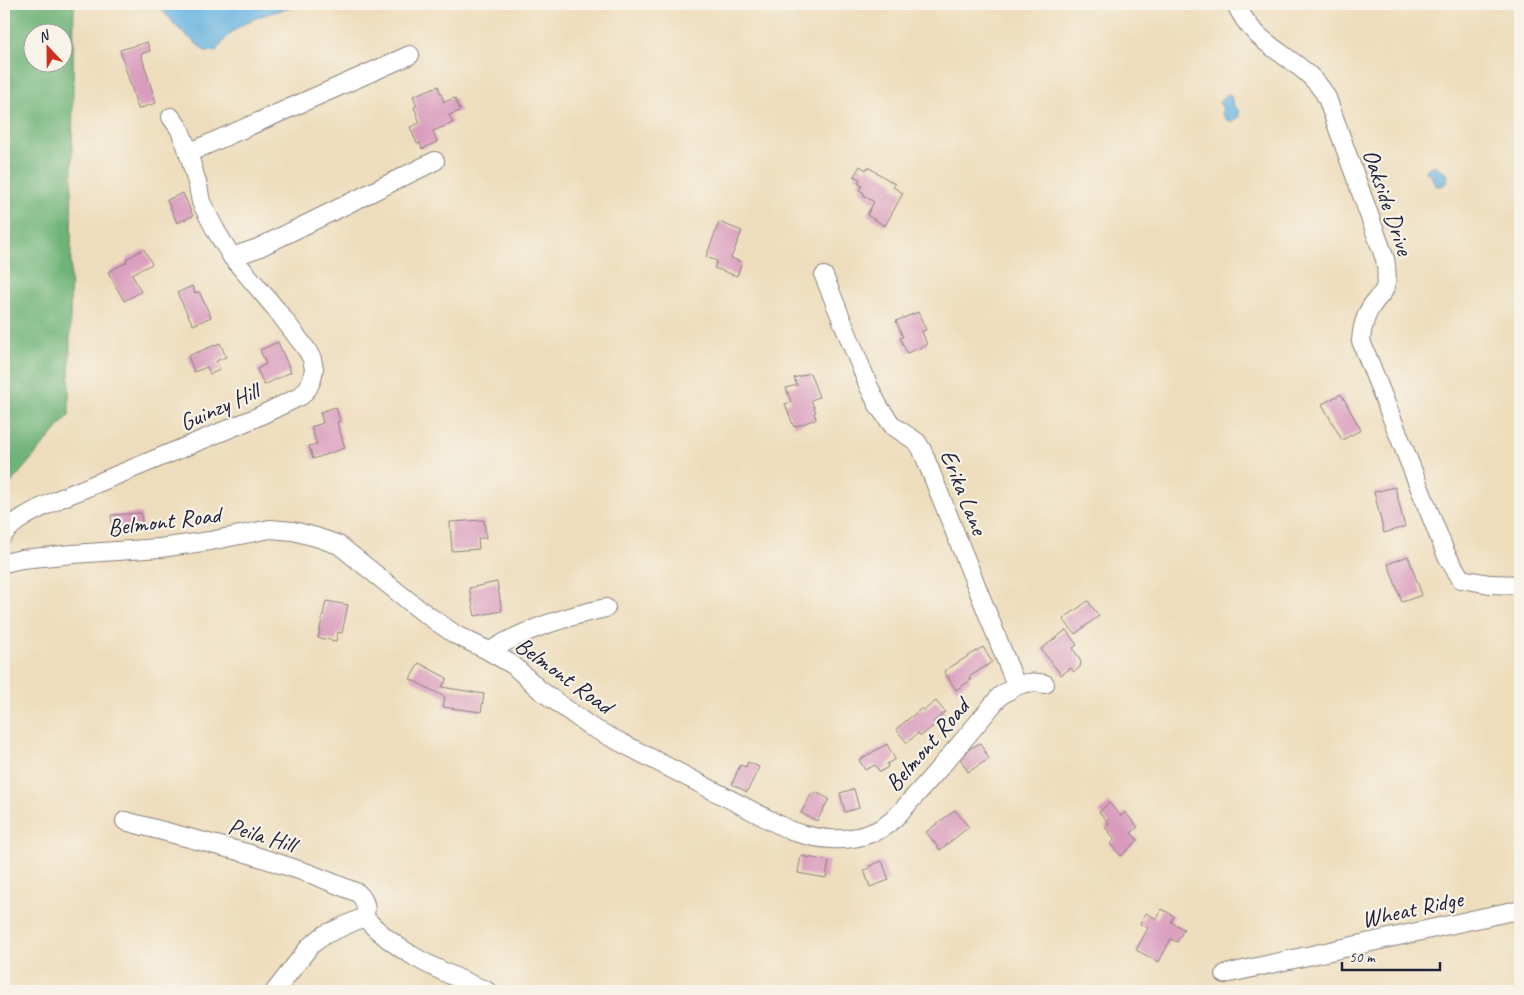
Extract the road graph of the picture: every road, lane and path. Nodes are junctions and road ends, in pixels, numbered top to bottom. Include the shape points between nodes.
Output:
1 (1236, 4) edge
2 (410, 54) dead end
3 (171, 117) dead end
4 (188, 153) junction
5 (435, 161) dead end
6 (232, 257) junction
7 (824, 276) dead end
8 (4, 534) edge
9 (4, 563) edge
10 (1520, 585) edge
11 (606, 608) dead end
12 (490, 651) junction
13 (1045, 684) dead end
14 (1016, 685) junction
15 (124, 821) dead end
16 (1520, 911) edge
17 (364, 917) junction
18 (1225, 974) dead end
19 (275, 991) edge
20 (487, 991) edge

1 - 10 street, Oakside Drive via 1255,33 1311,77 1327,98 1387,272 1383,293 1367,314 1361,341 1446,554 1461,579
2 - 4 street
3 - 4 street, Guinzy Hill via 179,128
4 - 6 street, Guinzy Hill via 201,202
5 - 6 street via 258,248
6 - 8 street, Guinzy Hill via 307,350 314,369 308,388 301,396 255,418 59,499 29,514
7 - 14 street, Erika Lane via 879,407 893,426 917,442 922,450
9 - 12 street, Belmont Road via 160,548 270,529 293,531 339,545 420,610 456,635
11 - 12 street via 568,618 506,641
12 - 14 street, Belmont Road via 513,665 540,690 591,727 791,831 830,840 860,837 888,825 1000,696
13 - 14 street
15 - 17 street, Peila Hill via 250,854 311,874 358,893 364,899
16 - 18 street, Wheat Ridge
17 - 19 street via 316,940
17 - 20 street via 389,941 410,955

